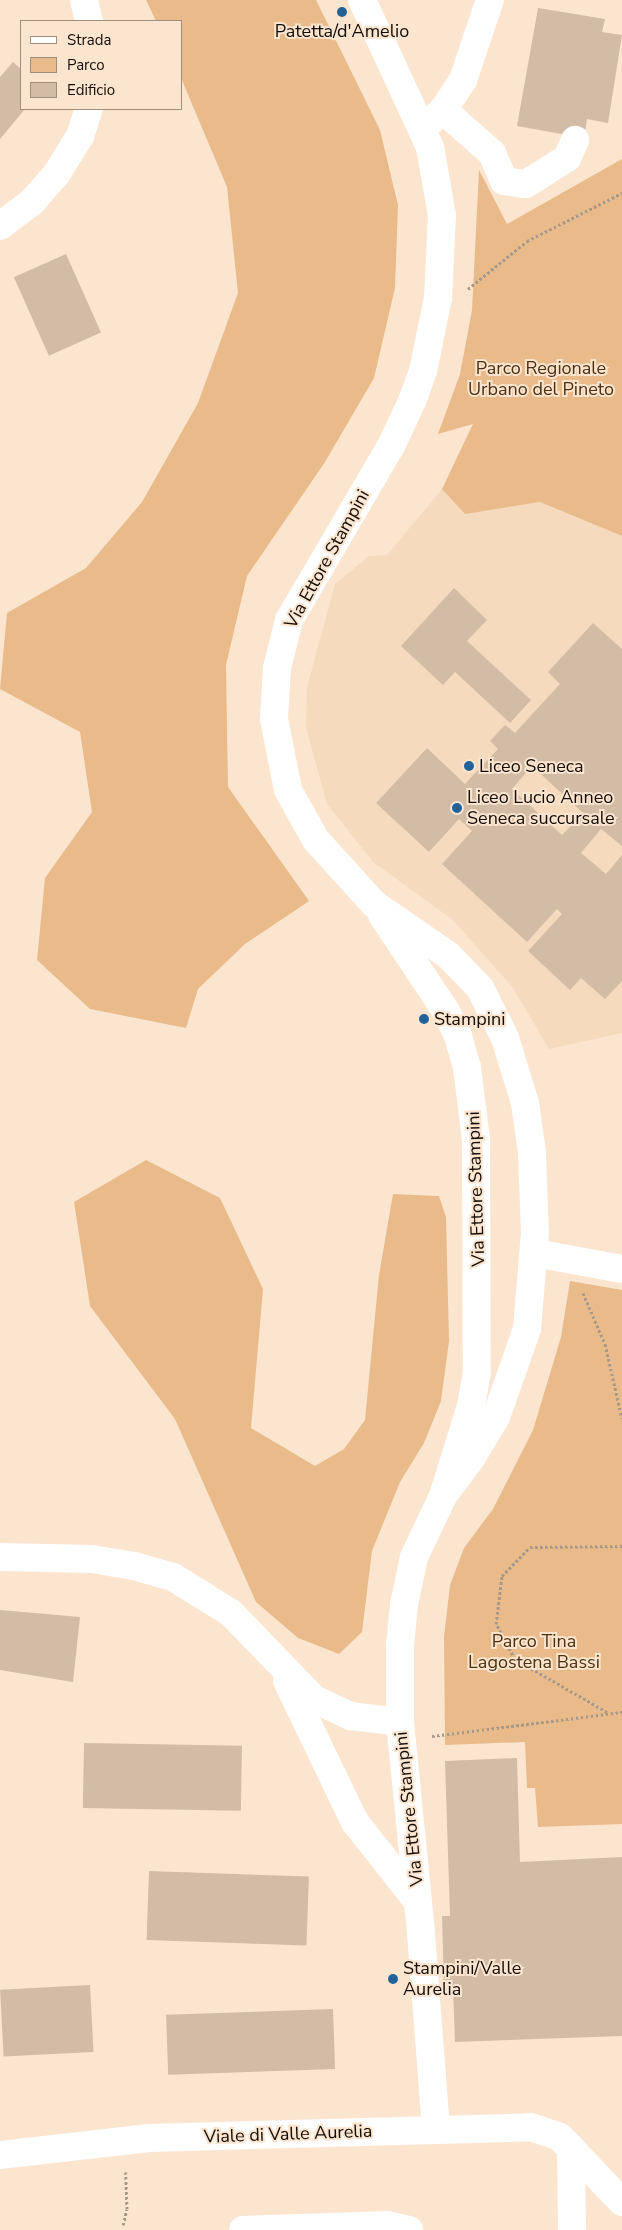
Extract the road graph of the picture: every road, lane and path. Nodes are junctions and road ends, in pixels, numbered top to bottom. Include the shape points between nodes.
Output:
1 (84, 0) edge
2 (362, 0) edge
3 (490, 0) edge
4 (89, 20) edge
5 (89, 110) edge
6 (433, 119) junction
7 (575, 140) dead end
8 (622, 194) edge
9 (0, 226) edge
10 (436, 316) junction
11 (374, 904) junction
12 (535, 1253) junction
13 (571, 1260) junction
14 (622, 1269) edge
15 (622, 1418) edge
16 (443, 1496) junction
17 (622, 1546) edge
18 (0, 1557) edge
19 (280, 1668) junction
20 (607, 1712) junction
21 (622, 1712) edge
22 (400, 1731) junction
23 (418, 1902) junction
24 (436, 2129) junction
25 (571, 2148) junction
26 (0, 2155) edge
27 (125, 2162) dead end
28 (622, 2202) edge
29 (123, 2225) dead end
30 (243, 2230) edge
31 (408, 2230) edge
32 (572, 2230) edge

1 - 4 street
2 - 6 street
3 - 6 street via 469,66
5 - 9 street via 80,136 57,173 32,202
6 - 7 street via 492,153 504,180 526,184 567,158
6 - 10 street, Via Ettore Stampini via 442,216
8 - 10 path via 527,241
10 - 11 street, Via Ettore Stampini via 423,370 392,444 289,620 274,693 276,742 288,790 316,840
11 - 12 street, Via Ettore Stampini via 458,963 480,988 505,1038 518,1074 531,1145
11 - 16 street, Via Ettore Stampini via 453,1024 463,1051 473,1108 479,1354 470,1406
12 - 13 street
12 - 16 street, Via Ettore Stampini via 527,1329 507,1391 484,1437
13 - 14 street
13 - 15 path via 605,1344
16 - 22 street, Via Ettore Stampini via 414,1557 407,1586 400,1646
17 - 20 path via 530,1547 502,1576 496,1624 515,1659
18 - 19 street via 92,1559 173,1577 231,1613
19 - 22 street via 314,1699 337,1712
19 - 23 street via 355,1822
20 - 21 path
20 - 22 path
22 - 23 street, Via Ettore Stampini
23 - 24 street, Via Ettore Stampini
24 - 25 street, Viale di Valle Aurelia via 540,2128 560,2137
24 - 26 street, Viale di Valle Aurelia via 149,2138
25 - 28 street, Viale di Valle Aurelia
25 - 32 street
27 - 29 path via 128,2210
30 - 31 street via 387,2225

